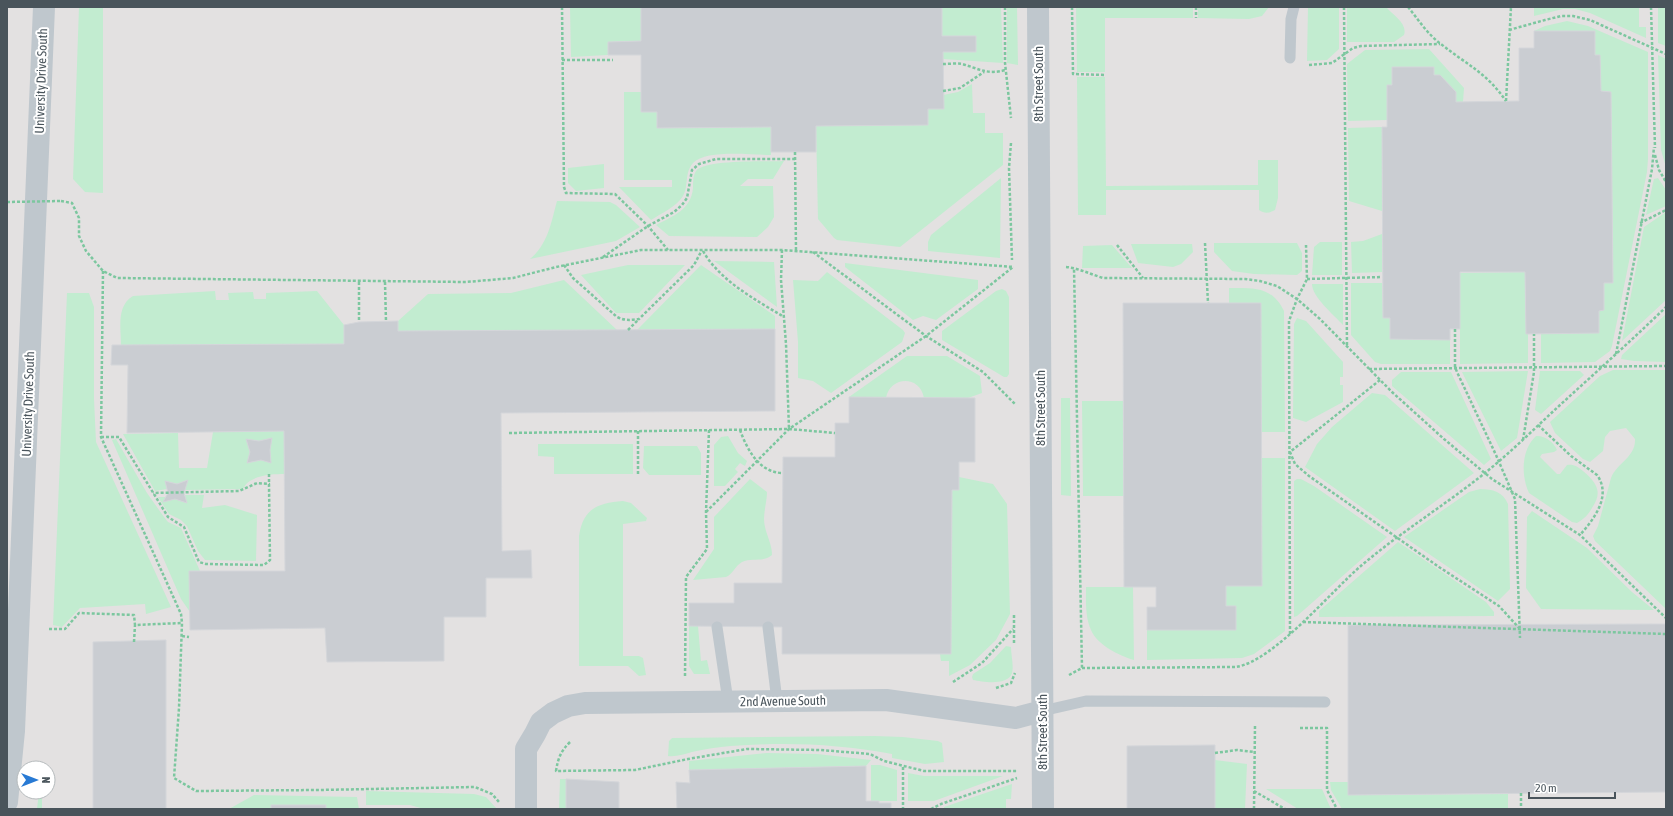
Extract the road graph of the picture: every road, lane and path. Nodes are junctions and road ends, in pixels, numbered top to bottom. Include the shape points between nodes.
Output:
1 (44, 7) edge
2 (562, 7) edge
3 (1005, 7) edge
4 (1038, 7) edge
5 (1072, 7) edge
6 (1196, 7) edge
7 (1294, 7) edge
8 (1344, 7) edge
9 (1408, 7) edge
10 (1511, 7) edge
11 (1650, 7) edge
12 (1196, 18) dead end
13 (1509, 30) junction
14 (1440, 44) junction
15 (1651, 48) junction
16 (1666, 54) edge
17 (1344, 55) junction
18 (1290, 58) dead end
19 (562, 60) junction
20 (613, 60) dead end
21 (943, 64) dead end
22 (1307, 65) dead end
23 (1006, 70) junction
24 (984, 72) junction
25 (1105, 75) dead end
26 (943, 91) dead end
27 (1011, 124) dead end
28 (1011, 139) dead end
29 (1654, 147) junction
30 (795, 152) dead end
31 (795, 159) junction
32 (1666, 182) edge
33 (7, 202) edge
34 (1666, 210) edge
35 (1640, 223) junction
36 (648, 226) junction
37 (1205, 243) dead end
38 (1117, 245) dead end
39 (1306, 245) dead end
40 (668, 250) junction
41 (702, 250) junction
42 (782, 250) junction
43 (796, 251) junction
44 (813, 252) junction
45 (602, 258) junction
46 (564, 265) junction
47 (1013, 267) junction
48 (103, 271) junction
49 (1013, 275) dead end
50 (1382, 277) dead end
51 (1143, 278) junction
52 (1206, 279) junction
53 (1307, 279) junction
54 (1347, 279) junction
55 (359, 282) junction
56 (385, 282) junction
57 (1297, 299) junction
58 (1208, 303) dead end
59 (1666, 307) edge
60 (784, 317) junction
61 (639, 319) junction
62 (359, 322) dead end
63 (386, 322) dead end
64 (1455, 329) dead end
65 (628, 330) dead end
66 (1534, 334) dead end
67 (926, 336) junction
68 (1347, 347) junction
69 (1616, 355) junction
70 (1603, 366) junction
71 (1666, 366) edge
72 (1455, 367) junction
73 (1534, 367) junction
74 (1368, 369) junction
75 (1380, 380) junction
76 (1017, 401) dead end
77 (1538, 425) junction
78 (788, 429) junction
79 (709, 430) junction
80 (740, 430) junction
81 (638, 431) junction
82 (509, 432) dead end
83 (835, 433) dead end
84 (101, 436) junction
85 (1523, 440) junction
86 (1290, 452) junction
87 (756, 461) junction
88 (1499, 461) junction
89 (783, 473) dead end
90 (1485, 473) junction
91 (269, 474) dead end
92 (638, 475) dead end
93 (269, 484) junction
94 (153, 493) junction
95 (1513, 493) junction
96 (706, 512) junction
97 (1580, 535) junction
98 (1397, 537) junction
99 (1014, 614) dead end
100 (1666, 618) edge
101 (1302, 622) junction
102 (182, 623) junction
103 (135, 625) junction
104 (717, 627) dead end
105 (768, 627) dead end
106 (49, 629) dead end
107 (1013, 629) junction
108 (1520, 629) junction
109 (1290, 634) junction
110 (1666, 634) edge
111 (182, 636) junction
112 (189, 637) dead end
113 (1520, 638) dead end
114 (134, 642) dead end
115 (1014, 651) dead end
116 (1082, 668) junction
117 (1015, 672) dead end
118 (1069, 675) dead end
119 (959, 684) dead end
120 (994, 688) dead end
121 (777, 701) junction
122 (684, 702) junction
123 (728, 702) junction
124 (1325, 702) dead end
125 (1042, 711) junction
126 (1254, 726) dead end
127 (1300, 728) dead end
128 (570, 742) dead end
129 (1254, 752) junction
130 (1215, 753) dead end
131 (903, 767) junction
132 (1018, 771) dead end
133 (1018, 778) dead end
134 (1254, 791) junction
135 (1521, 793) dead end
136 (7, 802) edge
137 (502, 806) dead end
138 (526, 809) edge
139 (903, 809) edge
140 (931, 809) edge
141 (1042, 809) edge
142 (1254, 809) edge
143 (1285, 809) edge
144 (1337, 809) edge
145 (1521, 809) edge

1 - 136 street, University Drive South via 14,723
2 - 19 path
3 - 23 path
4 - 125 street, 8th Street South
5 - 25 path via 1073,74
6 - 12 path
7 - 18 lane via 1291,19
8 - 17 path
9 - 14 path
10 - 13 path
11 - 15 path
13 - 14 path via 1506,101 1483,74
13 - 15 path via 1561,16 1573,16 1590,20
14 - 17 path via 1361,46
15 - 16 path
15 - 29 path
17 - 22 path via 1328,64
17 - 54 path
19 - 20 path
19 - 36 path via 566,193 615,194
21 - 24 path via 962,64
23 - 24 path
23 - 27 path
24 - 26 path via 960,88
28 - 47 path via 1009,168
29 - 32 path via 1656,163
29 - 35 path via 1652,169
30 - 31 path
31 - 36 path via 716,159 699,164 691,174 685,202 674,212
31 - 43 path
33 - 48 path, bridge via 72,203 79,218 79,236 86,251
34 - 35 path
35 - 69 path
36 - 40 path
36 - 45 path
37 - 52 path
38 - 51 path
39 - 53 path
40 - 41 path
40 - 45 path via 641,250
41 - 42 path
41 - 60 path via 710,263 731,282
41 - 61 path via 694,265
42 - 43 path
42 - 60 path
43 - 44 path
44 - 47 path
44 - 67 path
45 - 46 path
46 - 56 path via 513,278 466,282
46 - 61 path via 573,278 617,317 627,320
47 - 49 path
47 - 67 path
48 - 55 path via 117,278 132,279
48 - 84 path
50 - 54 path
51 - 52 path
51 - 116 path via 1103,278 1074,268
52 - 57 path via 1260,281 1277,286
52 - 58 path
53 - 54 path
53 - 57 path
54 - 68 path
55 - 56 path
55 - 62 path
56 - 63 path
57 - 68 path
57 - 86 path via 1289,321
59 - 69 path
60 - 78 path
61 - 65 path
64 - 72 path
66 - 73 path
67 - 76 path via 982,372 1018,408
67 - 78 path
68 - 74 path
69 - 70 path
70 - 71 path
70 - 73 path
70 - 77 path
72 - 73 path
72 - 74 path
72 - 88 path
73 - 85 path
74 - 75 path
75 - 86 path
75 - 90 path
77 - 85 path
77 - 97 path via 1600,479 1603,490 1600,504 1594,519
78 - 80 path
78 - 83 path
78 - 87 path
79 - 80 path
79 - 81 path
79 - 96 path
80 - 87 path
81 - 82 path
81 - 92 path
84 - 94 path via 119,436
84 - 102 path via 181,614
85 - 88 path
86 - 98 path via 1295,464 1304,473
86 - 109 path
87 - 89 path via 774,473
87 - 96 path
88 - 90 path
88 - 95 path
90 - 95 path
90 - 98 path
91 - 93 path
93 - 94 path via 257,483 239,491
93 - 94 path via 270,560 264,565 199,562 184,527 168,517
95 - 97 path
95 - 108 path
96 - 122 path via 707,549 686,577
97 - 100 path
98 - 101 path via 1344,581
98 - 108 path via 1498,606
99 - 107 path
101 - 108 path
101 - 109 path
102 - 103 path
102 - 111 path
103 - 106 path via 134,615 80,613 65,629
103 - 114 path
104 - 123 lane
105 - 121 lane
107 - 115 path
107 - 119 path via 982,663 952,683
108 - 110 path
108 - 113 path
109 - 116 path via 1257,659 1243,666
111 - 112 path
111 - 137 path via 174,778 196,791 475,787 492,794
116 - 118 path
117 - 120 path via 1011,683
121 - 123 street, 2nd Avenue South
121 - 125 street, 2nd Avenue South via 886,700 1016,718
122 - 123 street, 2nd Avenue South
122 - 138 street, 2nd Avenue South via 584,703 568,706 553,713 541,722 526,749
124 - 125 lane via 1086,702
125 - 141 street, 8th Street South
126 - 129 path
127 - 144 path via 1327,728 1327,790
128 - 131 path via 558,757 556,771 635,770 747,749 821,750 870,754
129 - 130 path via 1233,750
129 - 134 path
131 - 132 path via 934,772
131 - 139 path
133 - 140 path
134 - 142 path
134 - 143 path
135 - 145 path

